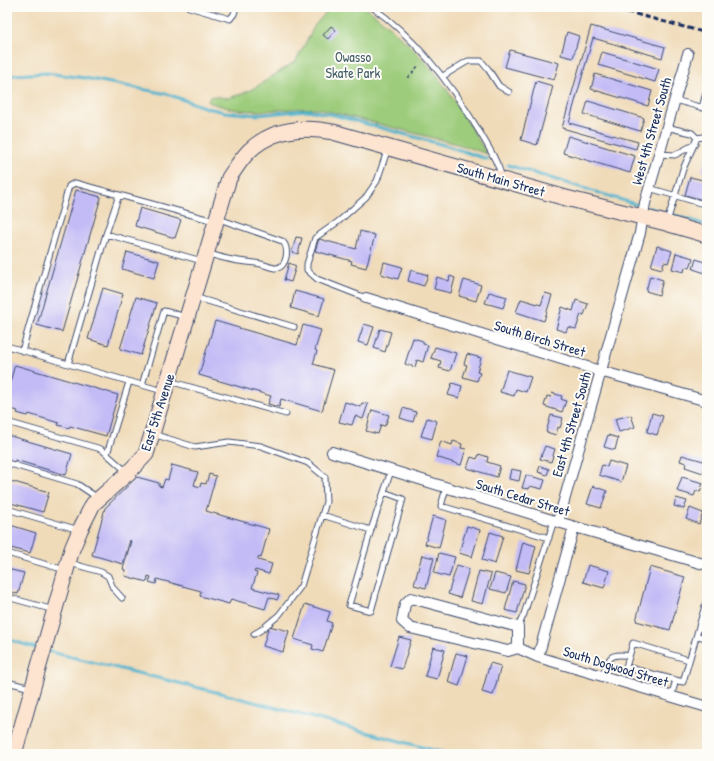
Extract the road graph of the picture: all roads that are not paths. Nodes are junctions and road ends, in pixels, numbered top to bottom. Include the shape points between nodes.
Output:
1 (189, 7) edge
2 (236, 7) edge
3 (372, 7) edge
4 (688, 54) dead end
5 (443, 76) junction
6 (707, 89) edge
7 (509, 92) dead end
8 (674, 100) junction
9 (705, 108) edge
10 (666, 127) junction
11 (295, 130) joint
12 (707, 138) edge
13 (696, 141) junction
14 (388, 147) junction
15 (658, 154) junction
16 (503, 180) junction
17 (649, 188) junction
18 (119, 195) junction
19 (675, 196) junction
20 (707, 205) edge
21 (642, 217) junction
22 (216, 220) junction
23 (666, 223) junction
24 (106, 234) junction
25 (707, 235) edge
26 (204, 257) junction
27 (193, 297) junction
28 (366, 298) joint
29 (186, 318) junction
30 (294, 328) dead end
31 (7, 346) edge
32 (22, 350) junction
33 (68, 364) junction
34 (600, 372) junction
35 (129, 382) junction
36 (142, 385) junction
37 (166, 386) junction
38 (707, 401) edge
39 (286, 414) dead end
40 (7, 422) edge
41 (152, 434) junction
42 (332, 452) dead end
43 (107, 454) junction
44 (7, 463) edge
45 (391, 471) junction
46 (128, 473) junction
47 (446, 488) junction
48 (384, 492) junction
49 (99, 499) junction
50 (7, 509) edge
51 (322, 515) junction
52 (556, 522) junction
53 (574, 527) junction
54 (80, 530) junction
55 (371, 530) junction
56 (549, 538) junction
57 (7, 554) edge
58 (707, 565) edge
59 (67, 567) junction
60 (7, 597) edge
61 (122, 598) dead end
62 (707, 599) edge
63 (53, 616) junction
64 (518, 627) junction
65 (254, 634) dead end
66 (697, 636) junction
67 (707, 638) edge
68 (518, 648) junction
69 (629, 656) junction
70 (538, 657) junction
71 (689, 660) junction
72 (603, 676) junction
73 (676, 680) junction
74 (7, 682) edge
75 (32, 689) junction
76 (671, 697) junction
77 (707, 707) edge
78 (14, 754) edge

1 - 2 lane via 230,19
3 - 5 lane via 411,41
4 - 8 street, West 4th Street South
5 - 7 lane via 468,61 481,61 499,86
5 - 16 lane via 461,100 495,158
6 - 9 lane
8 - 9 lane
8 - 10 street, West 4th Street South
10 - 13 lane via 692,133
10 - 15 street, West 4th Street South
11 - 14 street, South Main Street via 320,130
11 - 22 street, East 5th Avenue via 273,135 249,151 229,178
12 - 13 lane via 703,137
13 - 15 lane via 675,155
13 - 19 lane
14 - 16 street, South Main Street
14 - 28 lane via 377,181 366,197 315,238 307,264 308,270 317,279
15 - 17 street, West 4th Street South
16 - 21 street, South Main Street
17 - 19 lane
17 - 21 street, West 4th Street South
18 - 22 lane
18 - 24 lane
18 - 32 lane via 75,183 69,186
19 - 20 lane
19 - 23 lane
21 - 23 street, South Main Street
21 - 34 street, East 4th Street South via 640,233
22 - 26 street, East 5th Avenue
22 - 26 lane via 282,241 287,247 283,264 276,268
23 - 25 street, South Main Street
24 - 26 lane
24 - 33 lane
26 - 27 street, East 5th Avenue
27 - 29 street, East 5th Avenue
27 - 30 lane
28 - 34 street, South Birch Street
29 - 36 lane via 164,311
29 - 37 street, East 5th Avenue
31 - 32 lane
32 - 33 lane
33 - 35 lane
34 - 38 street, South Birch Street
34 - 52 street, East 4th Street South
35 - 36 lane
35 - 43 lane
36 - 37 lane
37 - 39 lane
37 - 41 street, East 5th Avenue
40 - 43 lane via 101,449
41 - 46 street, East 5th Avenue via 146,454
41 - 51 lane via 195,447 229,442 261,446 308,463 325,478 326,502
42 - 45 street, South Cedar Street
43 - 46 lane
44 - 49 lane via 77,484
45 - 47 street, South Cedar Street
45 - 48 lane
46 - 49 street, East 5th Avenue
47 - 52 street, South Cedar Street
47 - 56 lane via 441,506
48 - 55 lane
48 - 55 lane via 403,499 371,611 349,605
49 - 54 street, East 5th Avenue via 93,504
50 - 54 lane
51 - 55 lane
51 - 65 lane via 301,586 279,614
52 - 53 street, South Cedar Street
52 - 56 lane
53 - 58 street, South Cedar Street
53 - 70 street
54 - 59 street, East 5th Avenue
56 - 64 lane
57 - 59 lane
59 - 61 lane via 101,572 108,576 113,588
59 - 63 street, East 5th Avenue
60 - 63 lane
62 - 66 lane
63 - 75 street, East 5th Avenue
64 - 68 street
64 - 68 street, South Dogwood Street via 411,598 406,604 402,621 410,628 508,651
66 - 67 lane
66 - 71 lane
68 - 70 street, South Dogwood Street
69 - 71 lane via 633,643
69 - 72 lane via 613,656 607,662
69 - 73 lane via 626,666
70 - 72 street, South Dogwood Street
71 - 73 lane via 683,682
72 - 76 street, South Dogwood Street
73 - 76 lane
74 - 75 lane
75 - 78 street, East 5th Avenue
76 - 77 street, South Dogwood Street

